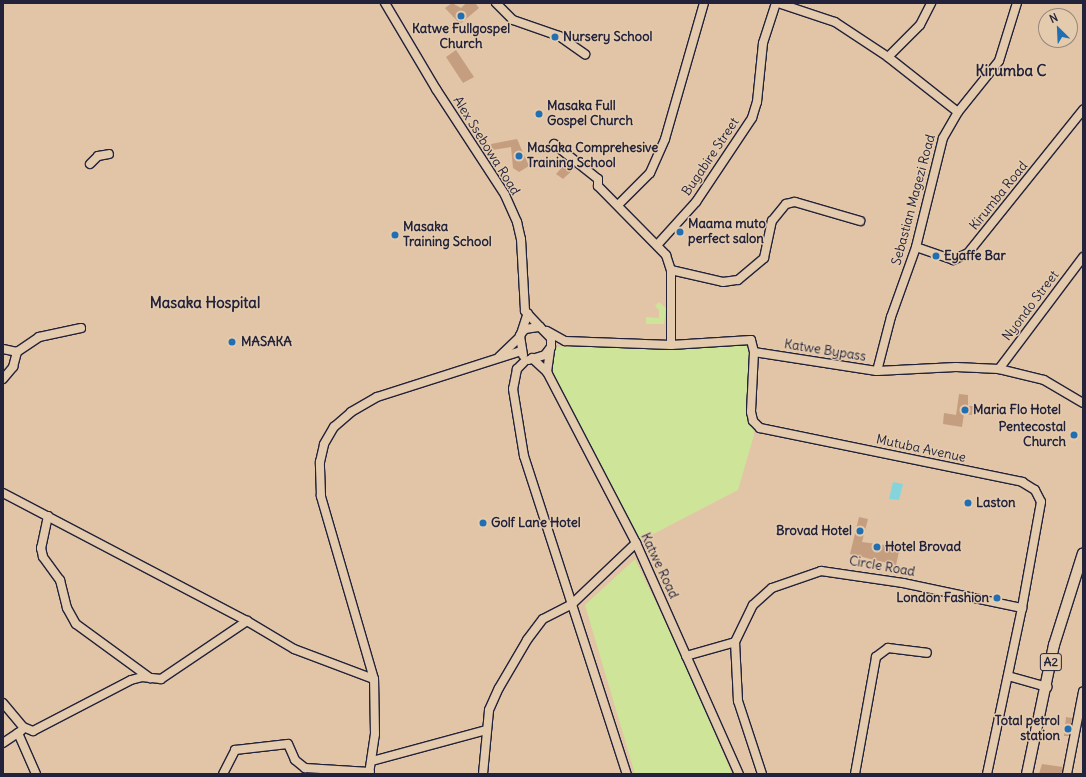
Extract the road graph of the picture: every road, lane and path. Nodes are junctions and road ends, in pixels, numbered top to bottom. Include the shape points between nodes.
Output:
1 (385, 3) edge
2 (496, 3) edge
3 (704, 3) edge
4 (931, 3) edge
5 (1017, 3) edge
6 (780, 4) edge
7 (584, 54) dead end
8 (888, 56) junction
9 (1083, 110) edge
10 (958, 112) junction
11 (554, 144) dead end
12 (108, 154) dead end
13 (90, 164) dead end
14 (618, 205) junction
15 (860, 221) dead end
16 (658, 244) junction
17 (916, 247) junction
18 (1083, 257) edge
19 (671, 270) junction
20 (528, 313) junction
21 (81, 328) dead end
22 (544, 329) junction
23 (520, 336) junction
24 (565, 340) junction
25 (671, 345) junction
26 (550, 348) junction
27 (3, 349) edge
28 (521, 351) junction
29 (17, 352) junction
30 (754, 352) junction
31 (499, 357) junction
32 (528, 360) junction
33 (999, 369) junction
34 (876, 371) junction
35 (547, 372) junction
36 (3, 379) edge
37 (1083, 403) edge
38 (3, 493) edge
39 (48, 516) junction
40 (636, 543) junction
41 (1083, 554) edge
42 (570, 605) junction
43 (1022, 608) junction
44 (247, 620) junction
45 (735, 642) junction
46 (927, 653) dead end
47 (686, 656) junction
48 (1008, 676) junction
49 (152, 679) junction
50 (374, 679) junction
51 (1046, 687) junction
52 (1083, 692) edge
53 (3, 702) edge
54 (25, 728) junction
55 (486, 730) junction
56 (18, 733) junction
57 (3, 743) edge
58 (372, 761) junction
59 (370, 773) edge
60 (36, 774) edge
61 (223, 774) edge
62 (482, 774) edge
63 (627, 774) edge
64 (740, 774) edge
65 (762, 774) edge
66 (855, 774) edge
67 (987, 774) edge
68 (1027, 774) edge
69 (1067, 774) edge

1 - 20 street, Alex Ssebowa Road via 436,89 505,195 517,222 521,239 524,311
2 - 7 street via 514,20 559,36
3 - 14 street via 665,139 650,173
4 - 8 street via 920,25
5 - 10 street, Sebastian Magezi Road via 998,61
6 - 8 street via 835,22
6 - 16 street, Bugabire Street via 773,12 763,44 757,102 752,118 696,202
8 - 10 street
9 - 17 street, Kirumba Road via 968,253 954,260
10 - 17 street, Sebastian Magezi Road via 942,138
11 - 14 street via 598,179 598,186
12 - 13 street via 98,156
14 - 16 street
15 - 19 street via 794,202 786,204 772,221 764,258 738,280 723,282
16 - 19 street via 666,255
17 - 34 street, Sebastian Magezi Road via 891,317
18 - 33 street, Nyondo Street
19 - 25 street
20 - 22 street
20 - 23 street
21 - 29 street via 39,337
22 - 23 street via 525,329
22 - 24 street
22 - 26 street
23 - 28 street
23 - 31 street
24 - 25 street
24 - 26 street
25 - 30 street via 751,340
26 - 32 street via 539,358
26 - 35 street
27 - 29 street
28 - 31 street
28 - 32 street
29 - 36 street via 13,367
30 - 34 street, Katwe Bypass
30 - 43 street, Mutuba Avenue via 751,412 753,421 760,428 1022,482 1035,490 1040,502
31 - 50 street via 377,397 351,412 334,428 324,444 320,462 321,496
32 - 35 street, Katwe Road
32 - 42 street via 514,378 517,423 524,456
33 - 34 street, Katwe Bypass via 956,367
33 - 37 street, Katwe Bypass via 1044,380
35 - 40 street, Katwe Road
38 - 39 street
39 - 44 street
39 - 49 street via 41,548 43,557 60,580 67,608 76,624
40 - 42 street
40 - 47 street, Katwe Road
41 - 51 main road, A2 via 1064,607
42 - 55 street via 543,619 527,640 499,688
42 - 63 street
43 - 45 street, Circle Road via 903,583 821,571 772,588 753,605
43 - 48 street
44 - 49 street via 160,679
44 - 50 street via 294,649
45 - 47 street
45 - 65 street, Circle Road via 738,701
46 - 66 street via 888,648 876,657
47 - 64 street, Katwe Road
48 - 51 street
48 - 67 street
49 - 54 street via 142,677 131,680 33,731
50 - 58 street
51 - 68 main road, A2
52 - 69 street
53 - 54 street
54 - 56 street
55 - 58 street
55 - 62 street
56 - 57 street
56 - 60 street
58 - 59 street
59 - 61 street via 305,768 295,760 288,744 235,750

